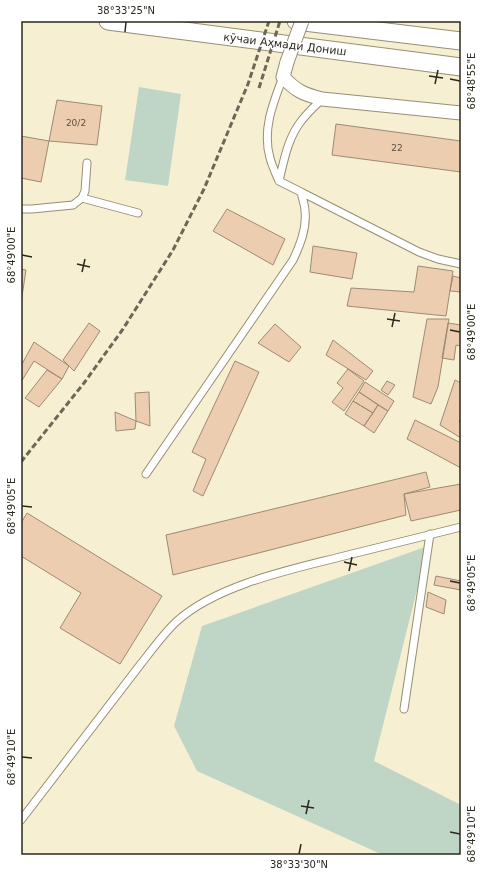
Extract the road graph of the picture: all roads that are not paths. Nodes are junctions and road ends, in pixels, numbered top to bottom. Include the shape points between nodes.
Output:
1 (108, 21) edge
2 (296, 21) edge
3 (302, 21) edge
4 (461, 40) edge
5 (461, 67) edge
6 (283, 76) junction
7 (322, 99) junction
8 (461, 113) edge
9 (87, 163) dead end
10 (279, 181) junction
11 (301, 192) junction
12 (82, 198) junction
13 (21, 209) edge
14 (138, 213) dead end
15 (461, 264) edge
16 (146, 474) dead end
17 (461, 527) edge
18 (430, 534) junction
19 (404, 710) dead end
20 (21, 820) edge

1 - 5 street, кӯчаи Аҳмади Дониш
2 - 4 street
3 - 6 street, bridge
6 - 7 street via 293,88
6 - 10 lane via 270,113 267,134 270,158
7 - 8 street
7 - 10 lane via 302,119 294,132
9 - 12 lane
10 - 11 lane
11 - 15 lane via 419,252
11 - 16 lane via 305,225 293,260
12 - 13 lane via 73,205
12 - 14 lane
17 - 18 lane
18 - 19 lane
18 - 20 lane via 240,585 205,602 183,617 140,665

